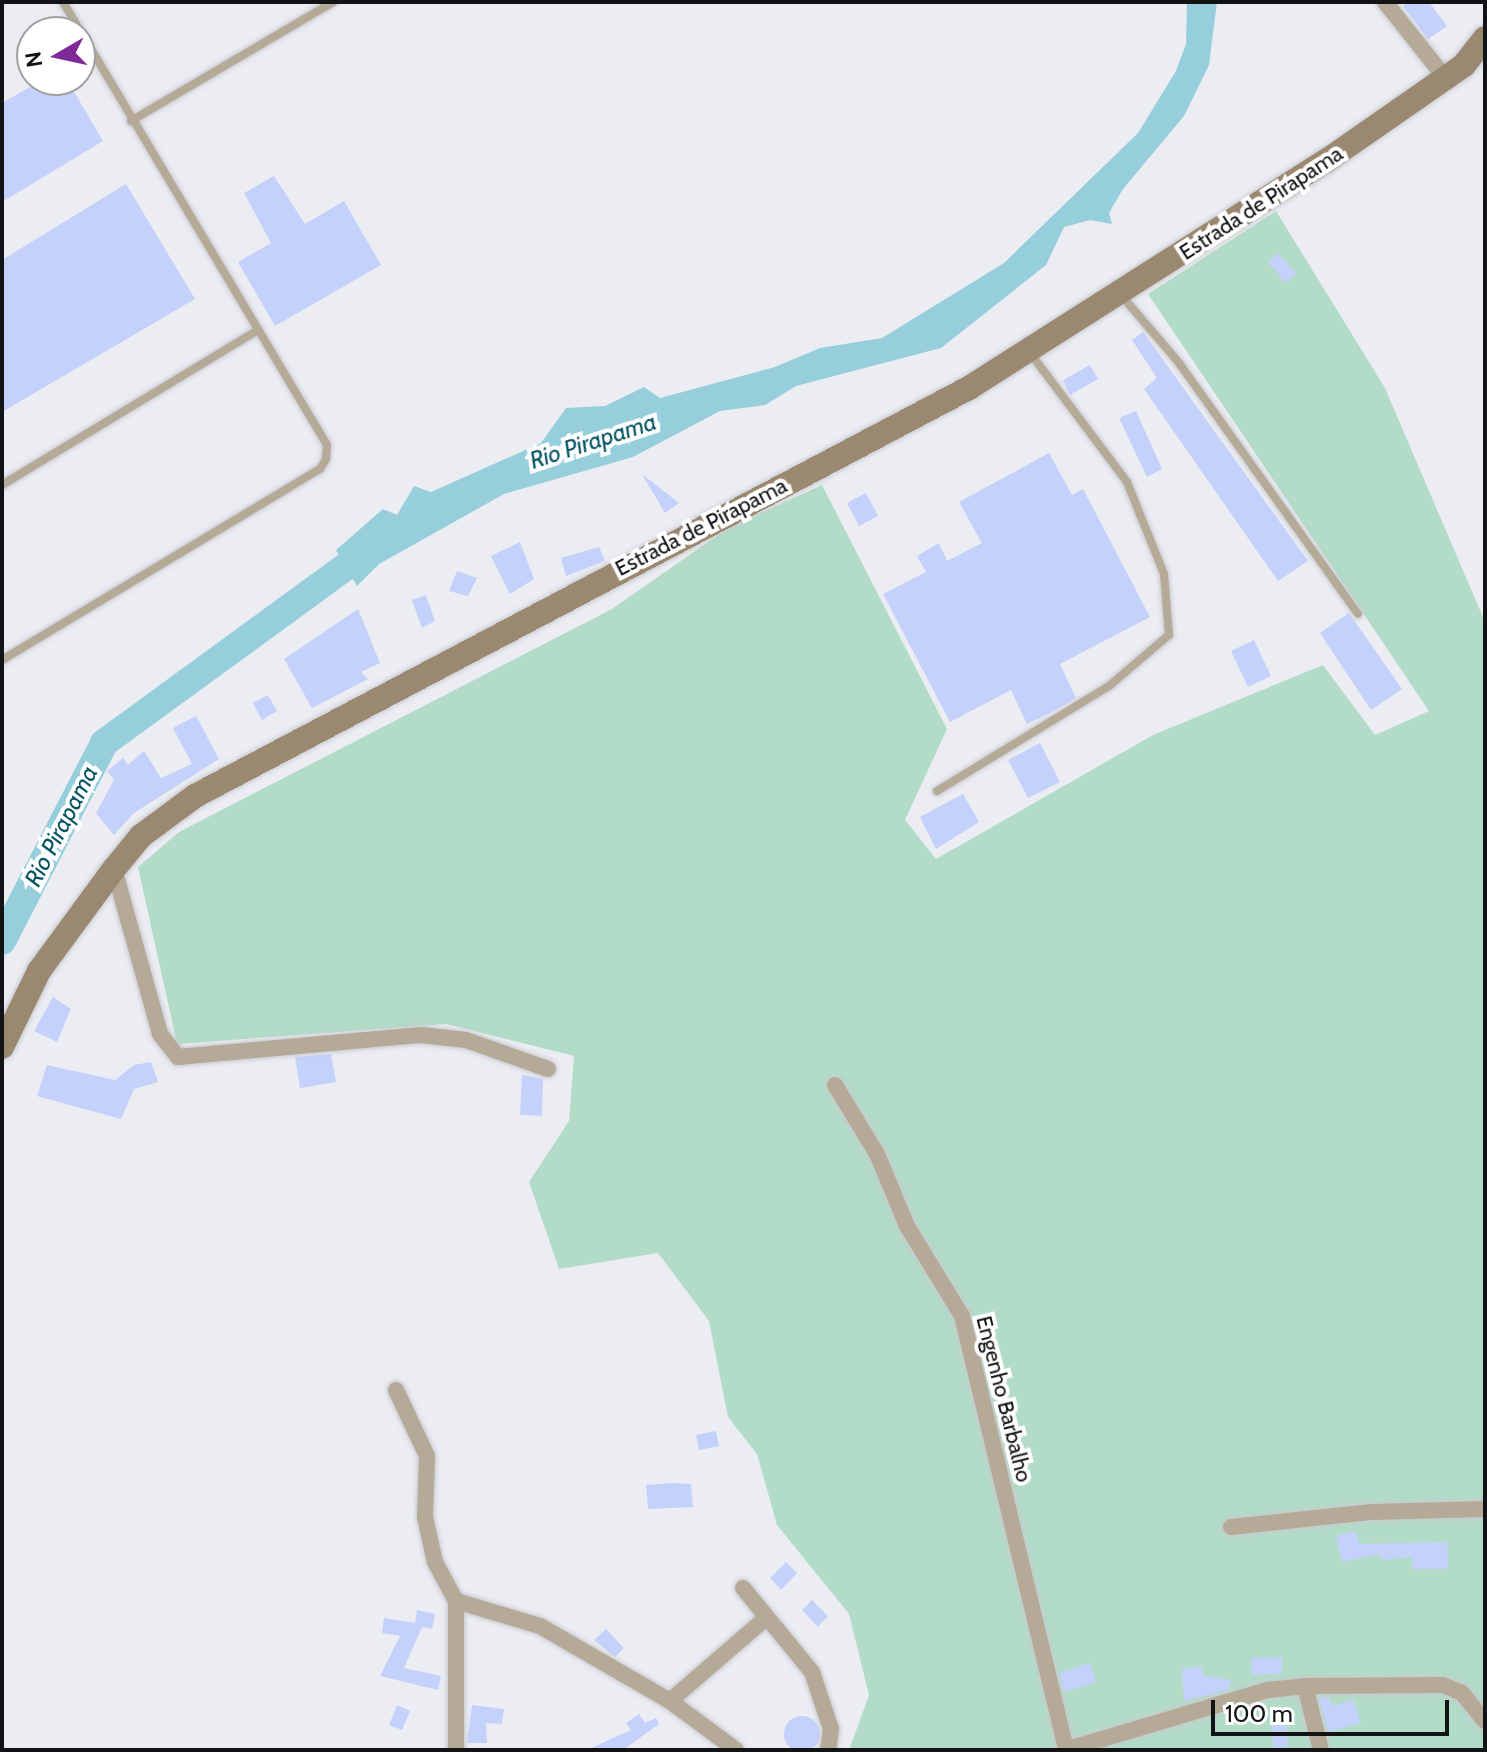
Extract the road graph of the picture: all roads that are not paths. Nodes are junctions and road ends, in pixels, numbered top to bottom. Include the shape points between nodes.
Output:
1 (63, 2) edge
2 (333, 2) edge
3 (1385, 2) edge
4 (1485, 38) edge
5 (1465, 67) edge
6 (131, 121) junction
7 (1121, 295) junction
8 (258, 330) junction
9 (1029, 352) junction
10 (2, 485) edge
11 (1358, 614) dead end
12 (2, 660) edge
13 (937, 791) dead end
14 (114, 869) junction
15 (2, 1047) edge
16 (548, 1069) dead end
17 (835, 1085) dead end
18 (396, 1390) dead end
19 (1485, 1509) edge
20 (1231, 1527) dead end
21 (743, 1588) dead end
22 (456, 1601) junction
23 (767, 1617) junction
24 (1305, 1686) junction
25 (670, 1701) junction
26 (1485, 1721) edge
27 (1066, 1749) edge
28 (456, 1750) edge
29 (736, 1750) edge
30 (828, 1750) edge
31 (1321, 1750) edge

1 - 6 lane
2 - 6 lane
3 - 5 street
4 - 5 main road, Estrada de Pirapama
5 - 7 main road, Estrada de Pirapama
6 - 8 lane
7 - 9 main road, Estrada de Pirapama
7 - 11 lane via 1179,363
8 - 10 lane
8 - 12 lane via 327,445 320,469
9 - 13 lane via 1127,482 1164,574 1169,635 1109,686
9 - 14 main road, Estrada de Pirapama via 880,440 665,544 195,796 141,836
14 - 15 main road, Estrada de Pirapama via 39,971
14 - 16 street via 160,1034 178,1057 421,1035 466,1040
17 - 27 street, Engenho Barbalho via 877,1154 907,1226 962,1316
18 - 22 street via 427,1456 425,1517 435,1562
19 - 20 street via 1372,1512
21 - 23 street
22 - 25 street via 540,1626
22 - 28 street
23 - 25 street
23 - 30 street via 823,1696
24 - 26 street, Engenho Barbalho via 1443,1685 1462,1693
24 - 27 street, Engenho Barbalho via 1268,1690
24 - 31 street
25 - 29 street

